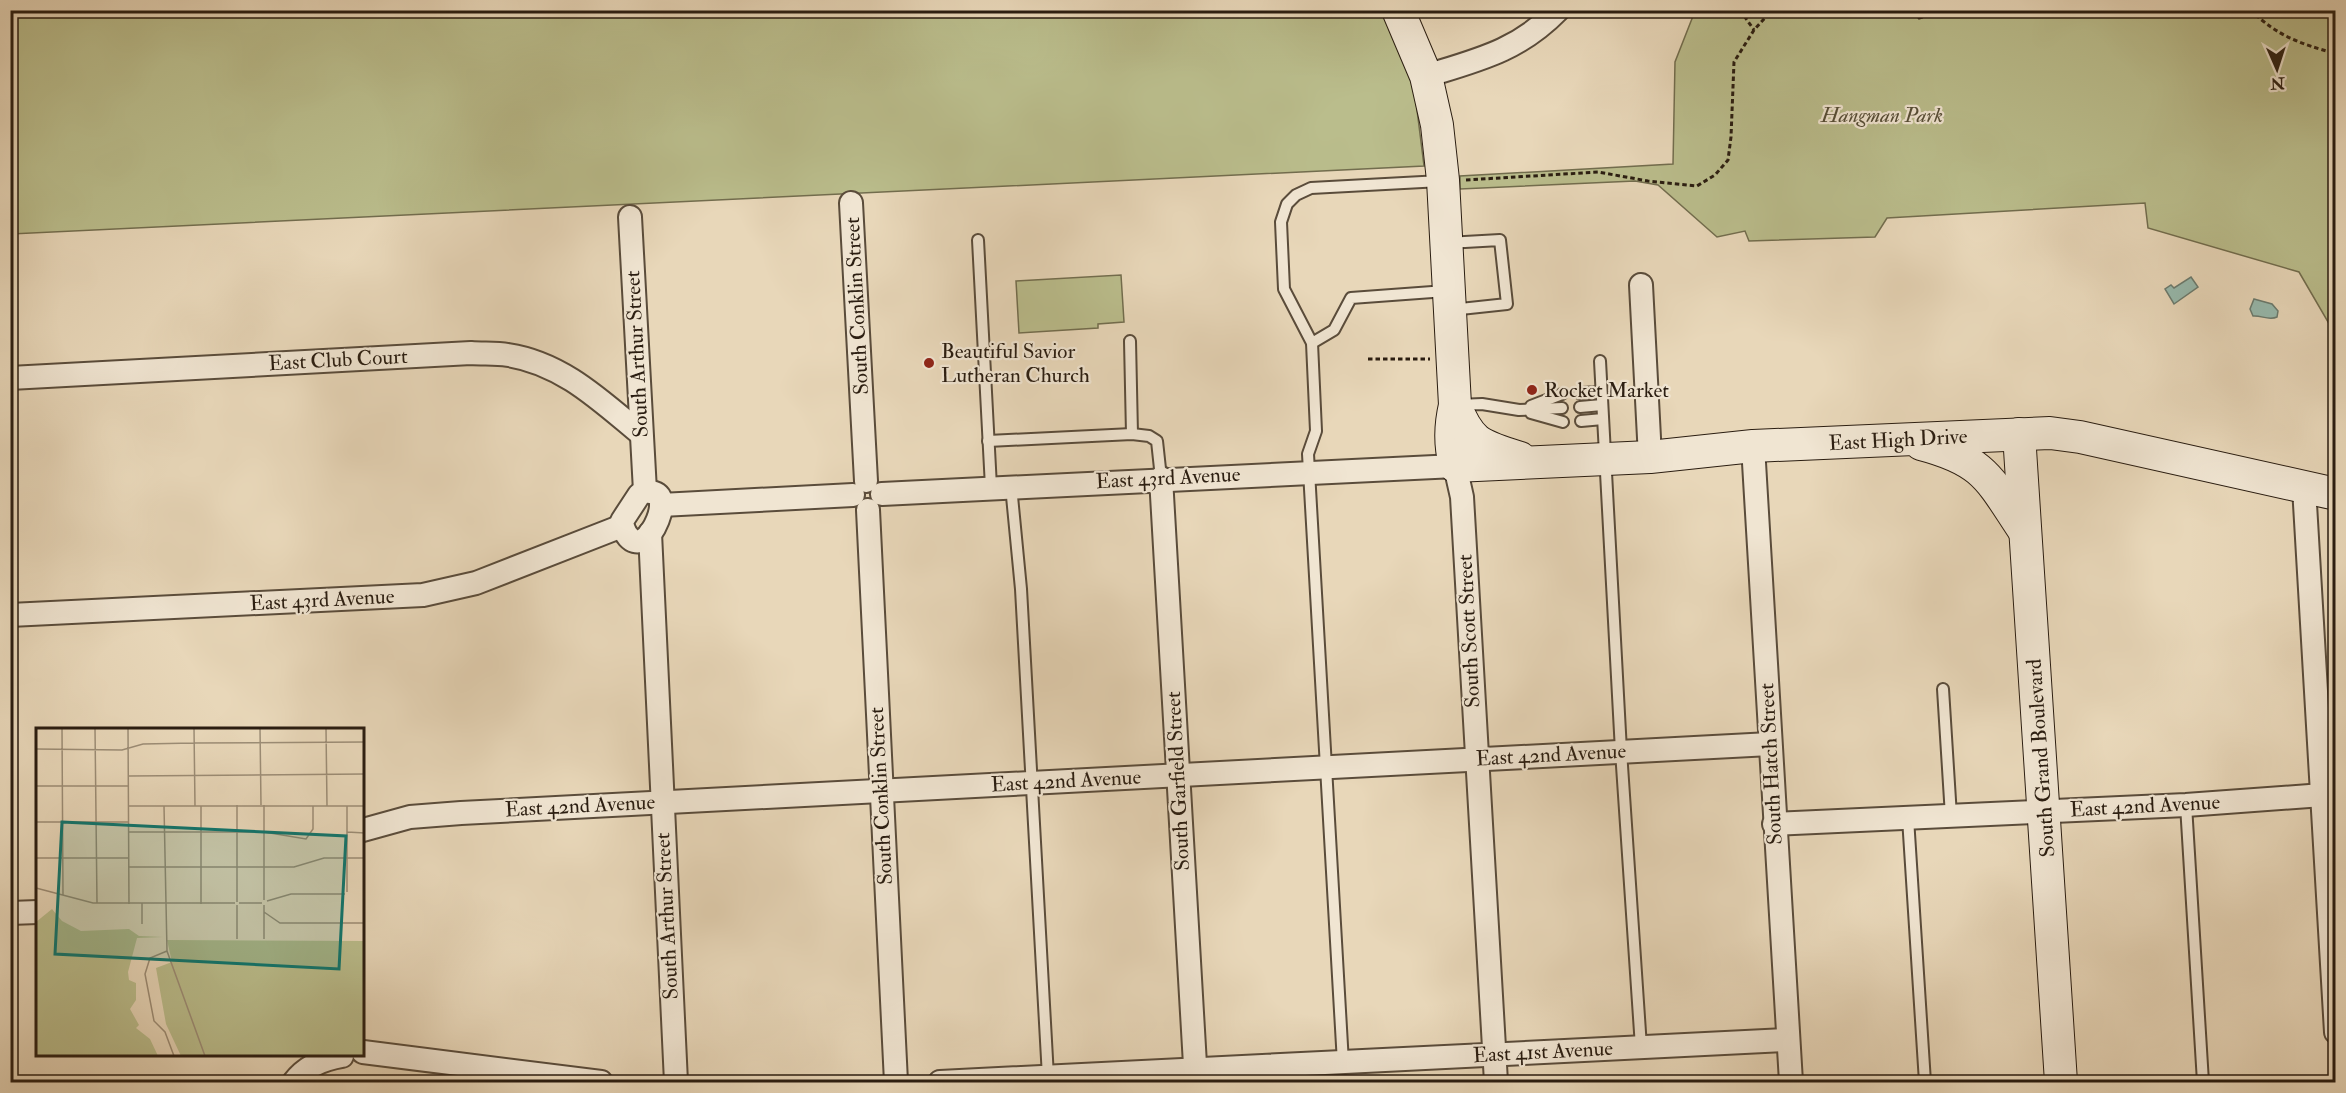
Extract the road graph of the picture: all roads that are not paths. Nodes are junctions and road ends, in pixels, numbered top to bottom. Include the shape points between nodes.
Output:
1 (1398, 10) edge
2 (1558, 10) edge
3 (1426, 76) junction
4 (1453, 180) junction
5 (851, 203) dead end
6 (630, 217) dead end
7 (978, 240) dead end
8 (1447, 243) junction
9 (1641, 285) dead end
10 (1450, 301) junction
11 (1130, 342) dead end
12 (1312, 343) junction
13 (1600, 361) dead end
14 (10, 378) edge
15 (1601, 392) junction
16 (1579, 393) dead end
17 (1562, 394) dead end
18 (1455, 405) junction
19 (1602, 405) junction
20 (1580, 407) dead end
21 (1562, 408) dead end
22 (1519, 410) junction
23 (1603, 419) junction
24 (1581, 421) dead end
25 (1563, 422) dead end
26 (641, 434) junction
27 (1132, 434) junction
28 (2019, 434) junction
29 (1903, 439) junction
30 (988, 441) junction
31 (1753, 446) junction
32 (1650, 457) junction
33 (1605, 459) junction
34 (1533, 463) junction
35 (1455, 466) junction
36 (1309, 472) junction
37 (1161, 478) junction
38 (1001, 487) junction
39 (2304, 487) junction
40 (2336, 494) edge
41 (867, 495) junction
42 (653, 498) junction
43 (622, 526) junction
44 (650, 533) junction
45 (2026, 534) junction
46 (10, 615) edge
47 (1943, 689) dead end
48 (1770, 744) junction
49 (1621, 751) junction
50 (1476, 759) junction
51 (1325, 766) junction
52 (1177, 775) junction
53 (1030, 783) junction
54 (881, 790) junction
55 (2328, 795) edge
56 (662, 802) junction
57 (2186, 805) junction
58 (2044, 811) junction
59 (1951, 816) junction
60 (1908, 818) junction
61 (1774, 824) junction
62 (364, 830) edge
63 (36, 912) edge
64 (10, 913) edge
65 (2336, 1032) edge
66 (1787, 1040) junction
67 (1641, 1047) junction
68 (364, 1052) edge
69 (1495, 1055) junction
70 (336, 1057) edge
71 (1343, 1063) junction
72 (1196, 1077) edge
73 (1048, 1078) junction
74 (296, 1080) edge
75 (601, 1083) edge
76 (676, 1083) edge
77 (896, 1083) edge
78 (940, 1083) edge
79 (1496, 1083) edge
80 (1791, 1083) edge
81 (1925, 1083) edge
82 (2061, 1083) edge
83 (2203, 1083) edge

1 - 3 main road, South Scott Street
2 - 3 street via 1540,29 1494,55
3 - 4 main road, South Scott Street
4 - 8 main road, South Scott Street
4 - 12 lane via 1311,188 1287,204 1281,222 1284,289
5 - 41 street, South Conklin Street
6 - 26 street, South Arthur Street
7 - 30 lane
8 - 10 main road, South Scott Street
8 - 10 lane via 1500,240 1507,304
9 - 32 street
10 - 12 lane via 1351,298 1334,330
10 - 18 main road, South Scott Street
11 - 27 lane
12 - 36 lane via 1316,431 1308,454
13 - 15 lane
14 - 26 street, East Club Court via 471,353 509,355 562,372
15 - 16 lane
15 - 19 lane
17 - 22 lane
18 - 22 lane via 1482,404
18 - 34 main road via 1465,429 1477,441
18 - 35 main road, South Scott Street via 1450,429
19 - 20 lane
19 - 23 lane
21 - 22 lane
22 - 25 lane
23 - 24 lane
23 - 33 lane
26 - 42 street, South Arthur Street
27 - 30 lane
27 - 37 lane via 1157,441
28 - 29 main road, East High Drive
28 - 39 main road, East High Drive via 2080,437
28 - 45 main road, South Grand Boulevard
29 - 31 main road, East High Drive
29 - 45 main road via 1948,451 1978,467 1994,483
30 - 38 lane
31 - 32 main road, East High Drive
31 - 48 street, South Hatch Street
32 - 33 main road, East High Drive
33 - 34 main road, East High Drive
33 - 49 lane
34 - 35 main road, East High Drive
35 - 36 street, East 43rd Avenue
35 - 50 street, South Scott Street via 1462,497
36 - 37 street, East 43rd Avenue
36 - 51 lane
37 - 38 street, East 43rd Avenue
37 - 52 street, South Garfield Street
38 - 41 street, East 43rd Avenue
38 - 53 lane via 1022,589
39 - 40 main road, East High Drive
39 - 55 street
41 - 42 street, East 43rd Avenue
41 - 54 street, South Conklin Street
42 - 43 street via 639,495
42 - 44 street via 659,515
43 - 44 street via 636,541 644,540
43 - 46 street, East 43rd Avenue via 476,583 423,595
44 - 56 street, South Arthur Street
45 - 58 main road, South Grand Boulevard
47 - 59 lane
48 - 49 street, East 42nd Avenue
48 - 61 street, South Hatch Street
49 - 50 street, East 42nd Avenue
49 - 67 lane
50 - 51 street, East 42nd Avenue
50 - 69 street, South Scott Street
51 - 52 street, East 42nd Avenue
51 - 71 lane
52 - 53 street, East 42nd Avenue
52 - 72 street, South Garfield Street
53 - 54 street, East 42nd Avenue
53 - 73 lane
54 - 56 street, East 42nd Avenue
54 - 77 street, South Conklin Street
55 - 57 street, East 42nd Avenue
55 - 65 street
56 - 62 street, East 42nd Avenue via 410,817
56 - 76 street, South Arthur Street
57 - 58 street, East 42nd Avenue
57 - 83 lane
58 - 59 street, East 42nd Avenue
58 - 82 main road, South Grand Boulevard
59 - 60 street, East 42nd Avenue
60 - 61 street, East 42nd Avenue
60 - 81 lane
61 - 66 street, South Hatch Street
63 - 64 street
66 - 67 street, East 41st Avenue
66 - 80 street, South Hatch Street
67 - 69 street, East 41st Avenue
68 - 75 street
69 - 71 street, East 41st Avenue
69 - 79 street, South Scott Street
70 - 74 street via 325,1059
71 - 72 street, East 41st Avenue
72 - 73 street, East 41st Avenue
73 - 78 street, East 41st Avenue

